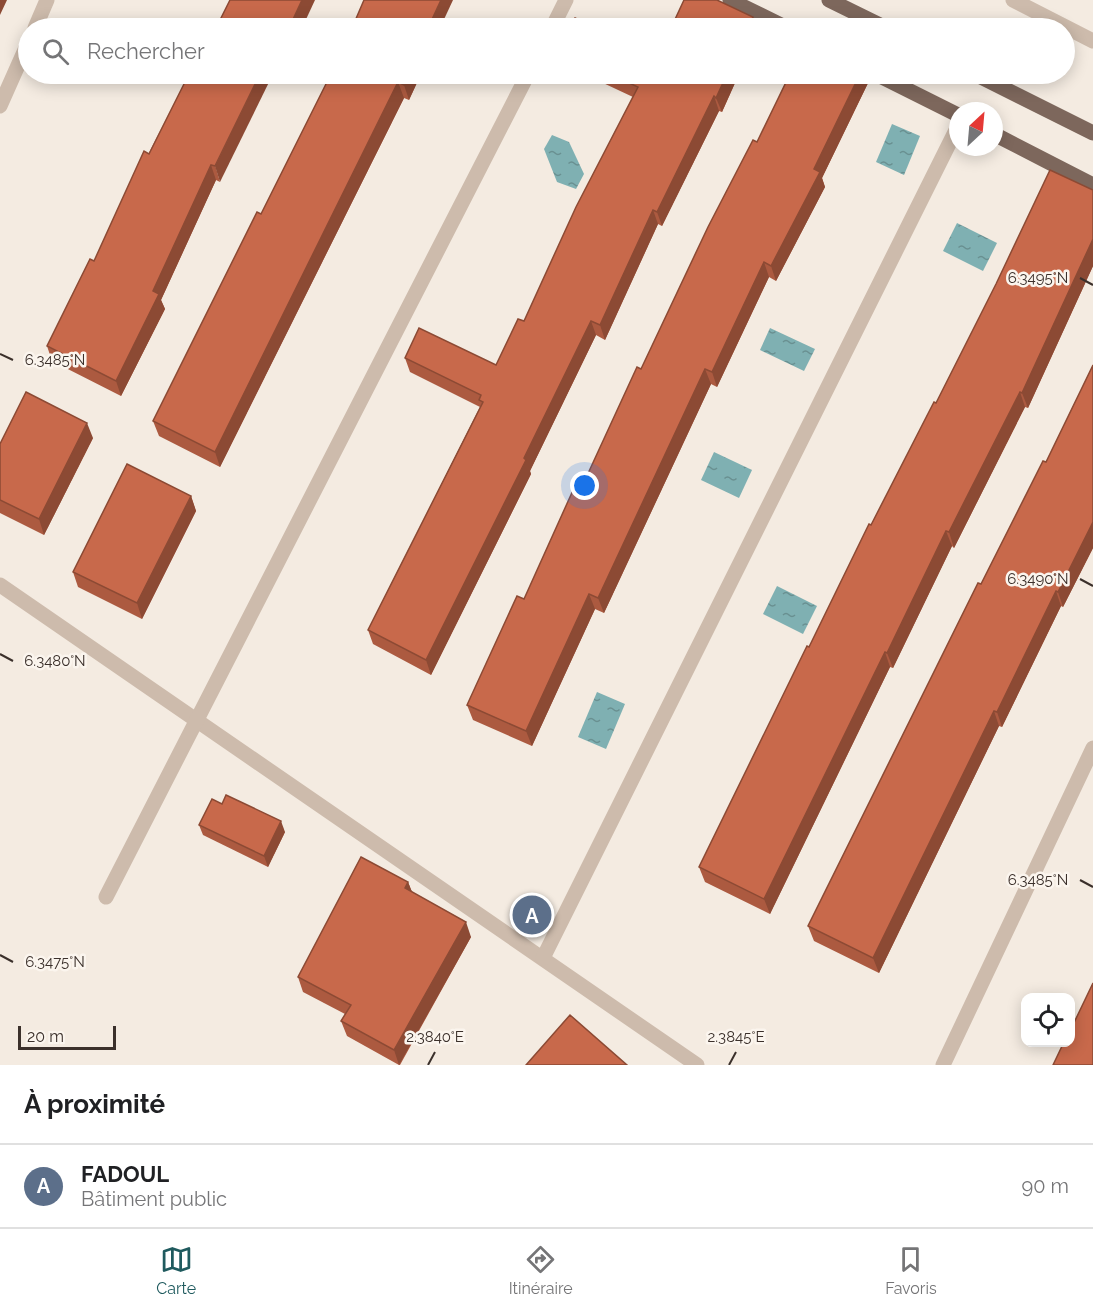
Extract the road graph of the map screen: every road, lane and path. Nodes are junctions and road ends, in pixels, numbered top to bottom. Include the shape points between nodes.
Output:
1 (47, 0) edge
2 (566, 0) edge
3 (730, 0) edge
4 (829, 0) edge
5 (1013, 0) edge
6 (39, 18) edge
7 (557, 18) edge
8 (767, 18) edge
9 (866, 18) edge
10 (1048, 18) edge
11 (1075, 32) edge
12 (1093, 41) edge
13 (18, 66) edge
14 (523, 84) edge
15 (896, 84) edge
16 (995, 84) edge
17 (0, 106) edge
18 (949, 110) edge
19 (1093, 133) edge
20 (1003, 139) edge
21 (949, 144) edge
22 (1093, 185) edge
23 (0, 585) edge
24 (195, 721) junction
25 (1093, 748) edge
26 (106, 897) dead end
27 (543, 958) junction
28 (697, 1065) edge
29 (943, 1065) edge

1 - 6 street
2 - 7 street
3 - 8 main road
4 - 9 main road
5 - 10 street
11 - 12 street
13 - 17 street
14 - 24 street
15 - 18 main road
16 - 19 main road
20 - 22 main road
21 - 27 street
23 - 24 street
24 - 26 street
24 - 27 street
25 - 29 street
27 - 28 street

